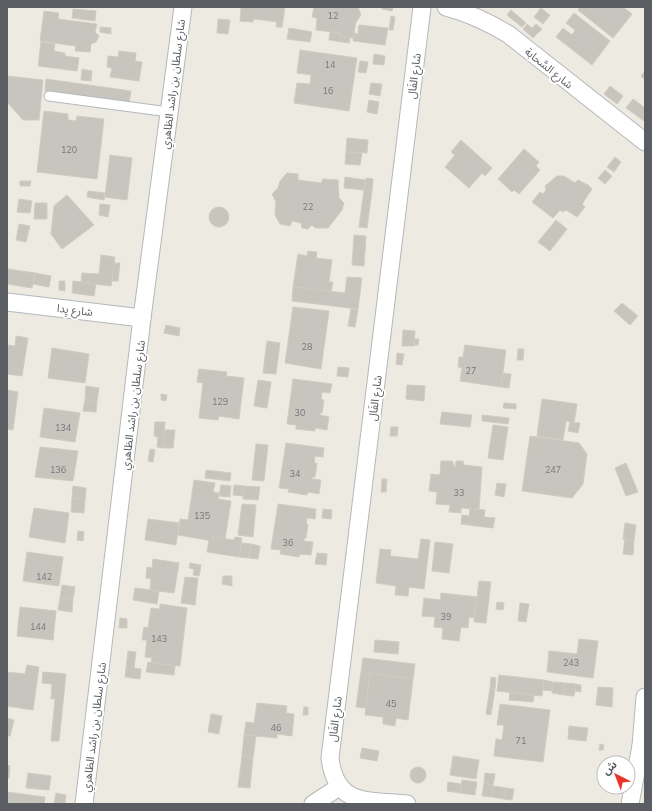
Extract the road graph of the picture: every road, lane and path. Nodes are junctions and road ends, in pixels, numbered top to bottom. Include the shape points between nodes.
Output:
1 (183, 7) edge
2 (422, 7) edge
3 (446, 7) edge
4 (49, 96) dead end
5 (169, 112) junction
6 (645, 142) edge
7 (7, 302) edge
8 (142, 318) junction
9 (645, 697) edge
10 (643, 742) edge
11 (339, 786) junction
12 (84, 804) edge
13 (313, 804) edge
14 (407, 804) edge
15 (630, 804) edge

1 - 5 street, شارع سلطان بن راشد الظاهري
2 - 11 street, شارع الفَال via 330,758 332,773
3 - 6 street, شارع السَّحابة via 488,22 508,34
4 - 5 lane
5 - 8 street, شارع سلطان بن راشد الظاهري
7 - 8 street, شارع يِدا
8 - 12 street, شارع سلطان بن راشد الظاهري
9 - 10 street
10 - 15 street
11 - 13 street
11 - 14 street via 360,800

